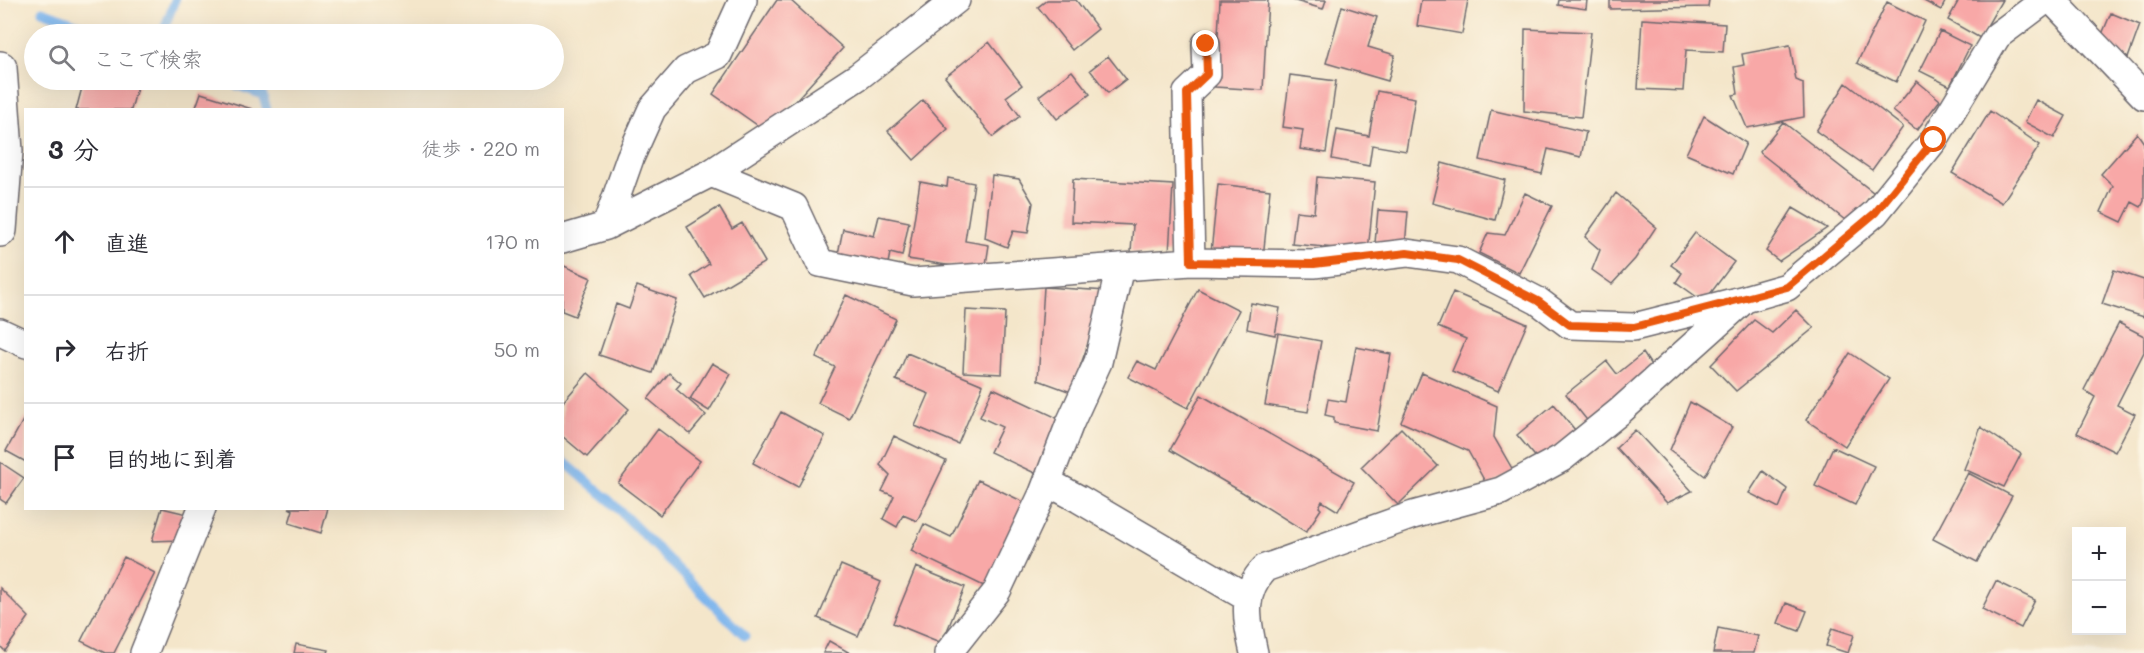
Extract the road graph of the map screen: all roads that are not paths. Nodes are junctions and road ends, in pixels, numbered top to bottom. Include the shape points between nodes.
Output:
1 (744, 0) edge
2 (956, 0) edge
3 (2045, 0) edge
4 (2052, 0) edge
5 (1206, 44) dead end
6 (0, 68) edge
7 (2144, 96) edge
8 (16, 153) edge
9 (711, 172) junction
10 (606, 226) junction
11 (0, 230) edge
12 (564, 238) edge
13 (1191, 262) junction
14 (1120, 267) junction
15 (1745, 299) junction
16 (0, 332) edge
17 (24, 343) edge
18 (1043, 493) junction
19 (201, 510) edge
20 (1248, 598) junction
21 (144, 653) edge
22 (948, 653) edge
23 (1254, 653) edge

1 - 10 street via 718,56 686,70 652,109
2 - 9 street via 859,76
3 - 15 street via 1996,36 1934,140 1875,213 1787,287
4 - 7 street
5 - 13 street via 1207,74 1187,93
6 - 8 highway
8 - 11 highway
9 - 10 street
9 - 14 street via 794,207 820,263 913,282
10 - 12 street
13 - 14 street
13 - 15 street via 1314,264 1407,253 1458,260 1538,301 1570,325 1634,327
14 - 18 street via 1098,362
15 - 20 street via 1562,458 1501,492 1413,515 1265,568 1255,578
16 - 17 street
18 - 20 street via 1055,486
18 - 22 street via 997,591
19 - 21 street
20 - 23 street via 1248,626

